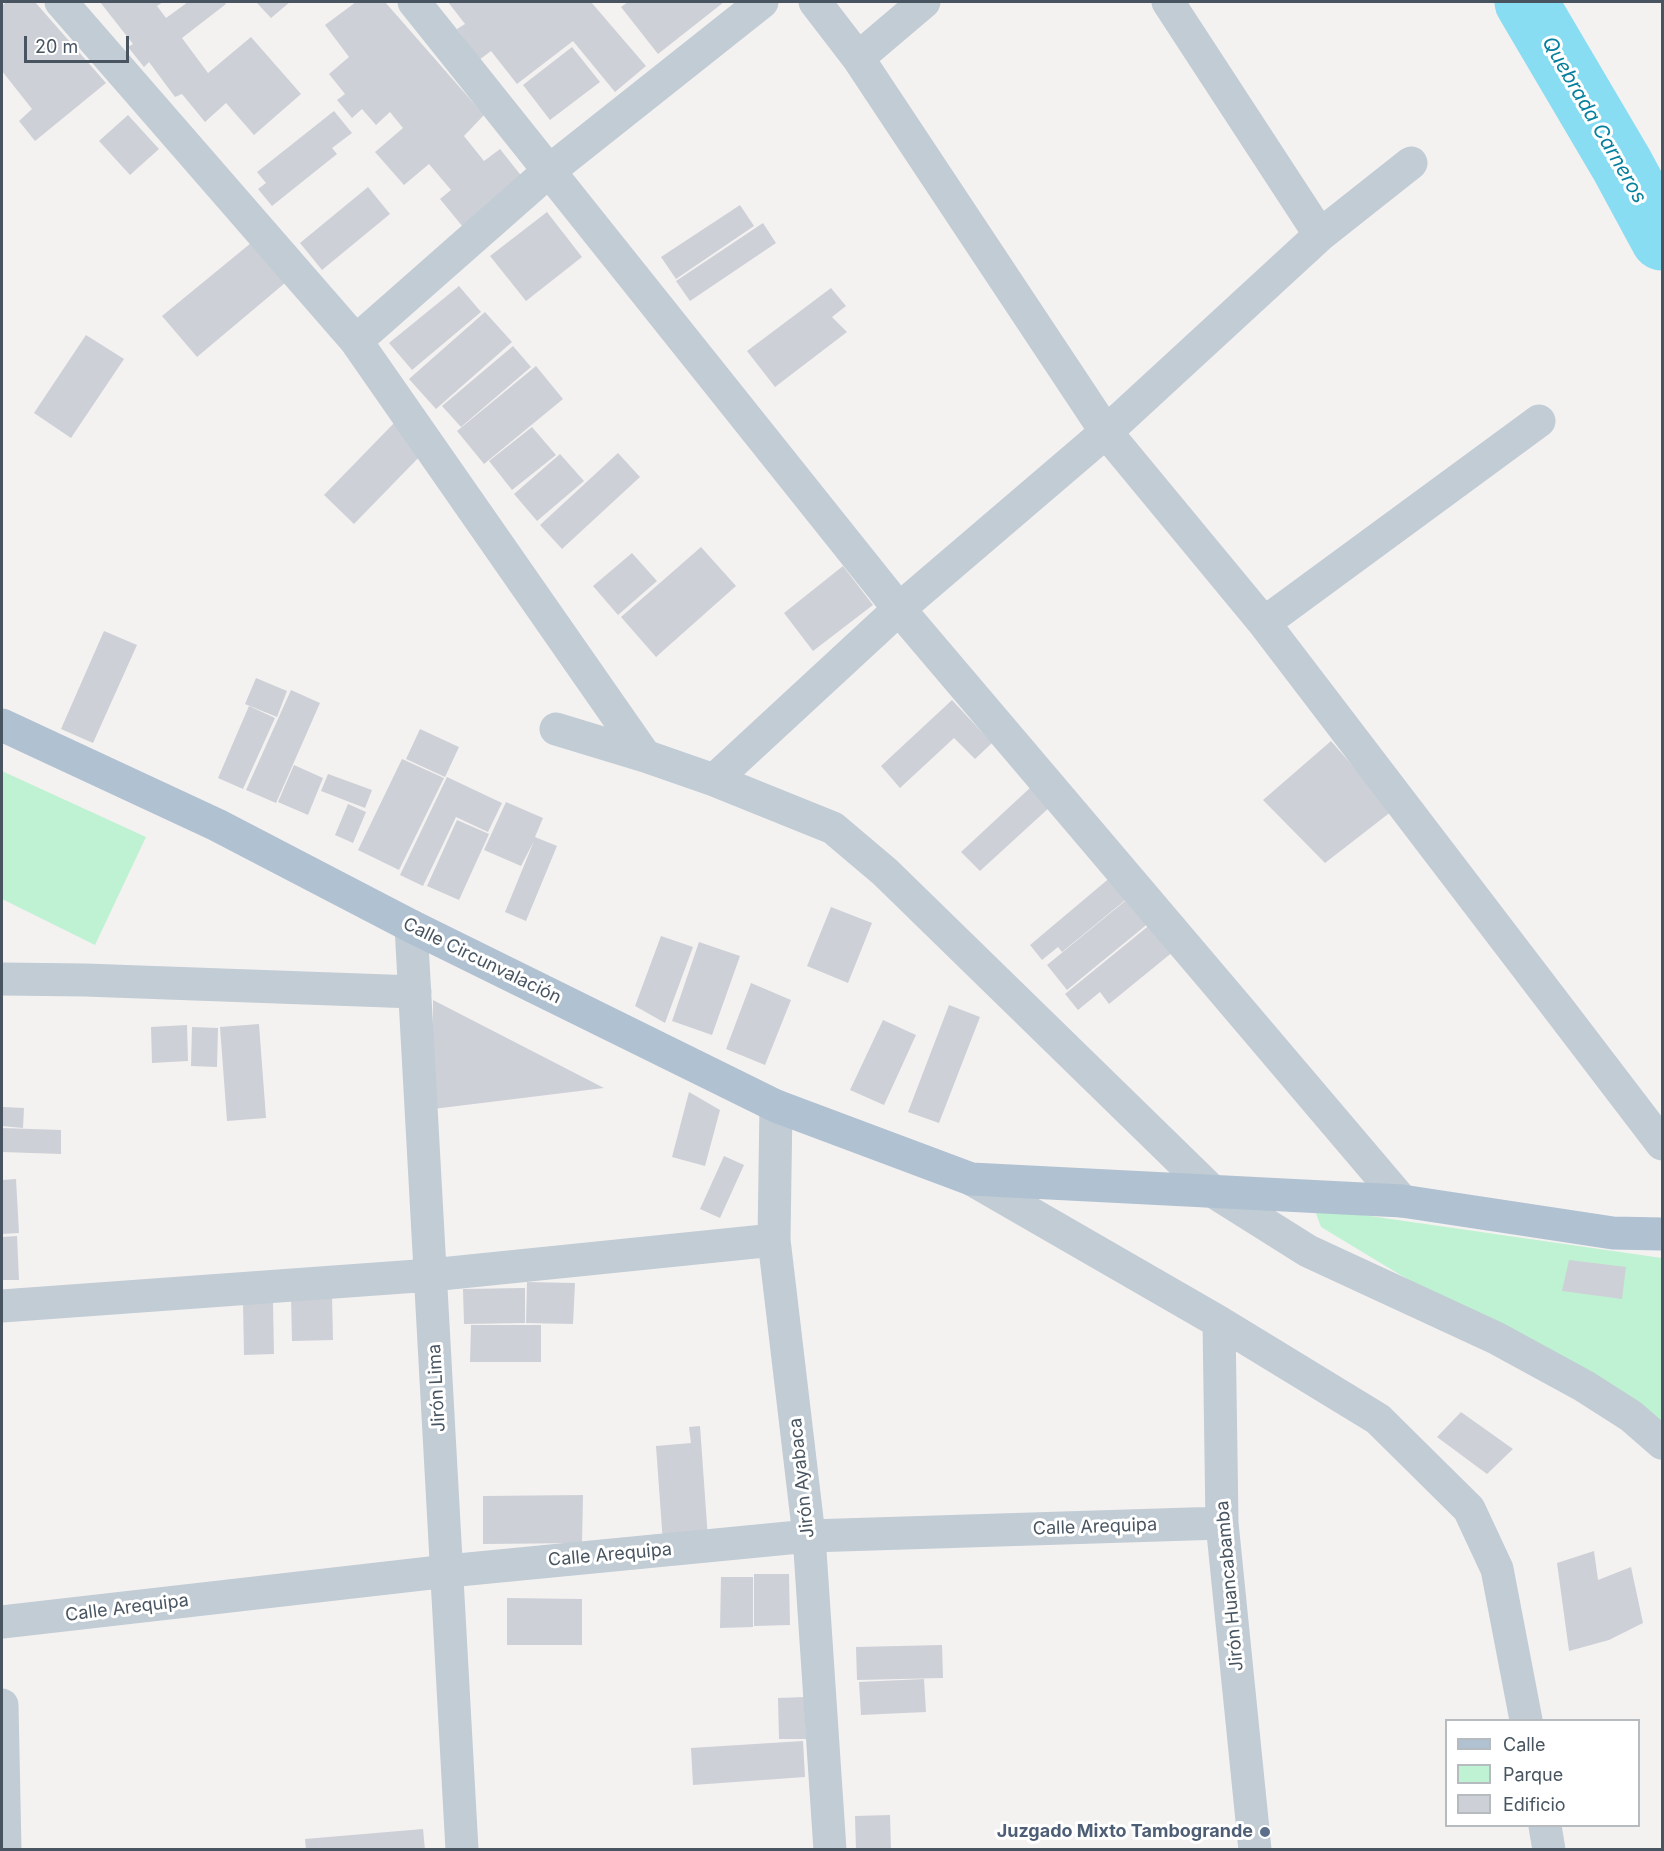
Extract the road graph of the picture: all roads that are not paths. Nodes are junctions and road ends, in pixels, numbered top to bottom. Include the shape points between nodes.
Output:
1 (61, 2) edge
2 (414, 2) edge
3 (762, 2) edge
4 (815, 2) edge
5 (924, 2) edge
6 (1168, 2) edge
7 (858, 58) junction
8 (1411, 163) dead end
9 (549, 171) junction
10 (1320, 235) junction
11 (356, 341) junction
12 (1539, 421) dead end
13 (1106, 432) junction
14 (899, 609) junction
15 (1264, 623) junction
16 (2, 725) edge
17 (556, 729) dead end
18 (645, 756) junction
19 (714, 780) junction
20 (411, 926) junction
21 (2, 979) edge
22 (415, 992) junction
23 (776, 1106) junction
24 (1662, 1144) edge
25 (971, 1179) junction
26 (1200, 1191) junction
27 (1402, 1201) junction
28 (1662, 1234) edge
29 (774, 1240) junction
30 (430, 1275) junction
31 (2, 1306) edge
32 (1219, 1322) junction
33 (1662, 1443) edge
34 (1222, 1523) junction
35 (809, 1536) junction
36 (448, 1571) junction
37 (2, 1622) edge
38 (2, 1705) edge
39 (1526, 1719) edge
40 (1545, 1827) edge
41 (5, 1850) edge
42 (462, 1850) edge
43 (830, 1850) edge
44 (1256, 1850) edge
45 (1549, 1850) edge

1 - 11 street
2 - 9 street
3 - 9 street
4 - 7 street
5 - 7 street
6 - 10 street
7 - 13 street
8 - 10 street
9 - 11 street
9 - 14 street
10 - 13 street
11 - 18 street
12 - 15 street
13 - 14 street
13 - 15 street
14 - 19 street
14 - 27 street
15 - 24 street
16 - 20 main road, Calle Circunvalación via 216,825
17 - 18 street
18 - 19 street
19 - 26 street via 833,828 885,872
20 - 22 street, Jirón Lima
20 - 23 main road, Calle Circunvalación
21 - 22 street
22 - 30 street, Jirón Lima
23 - 25 main road, Calle Circunvalación
23 - 29 street, Jirón Ayabaca
25 - 26 main road, Calle Circunvalación
25 - 32 street
26 - 27 main road, Calle Circunvalación
26 - 33 street via 1308,1251 1496,1338 1584,1386 1631,1416
27 - 28 main road, Calle Circunvalación via 1613,1233
29 - 30 street
29 - 35 street, Jirón Ayabaca
30 - 31 street
30 - 36 street, Jirón Lima
32 - 34 street, Jirón Huancabamba
32 - 39 street via 1378,1419 1469,1509 1497,1569
34 - 35 street, Calle Arequipa
34 - 44 street, Jirón Huancabamba
35 - 36 street, Calle Arequipa
35 - 43 street, Jirón Ayabaca
36 - 37 street, Calle Arequipa
36 - 42 street, Jirón Lima
38 - 41 street
40 - 45 street

